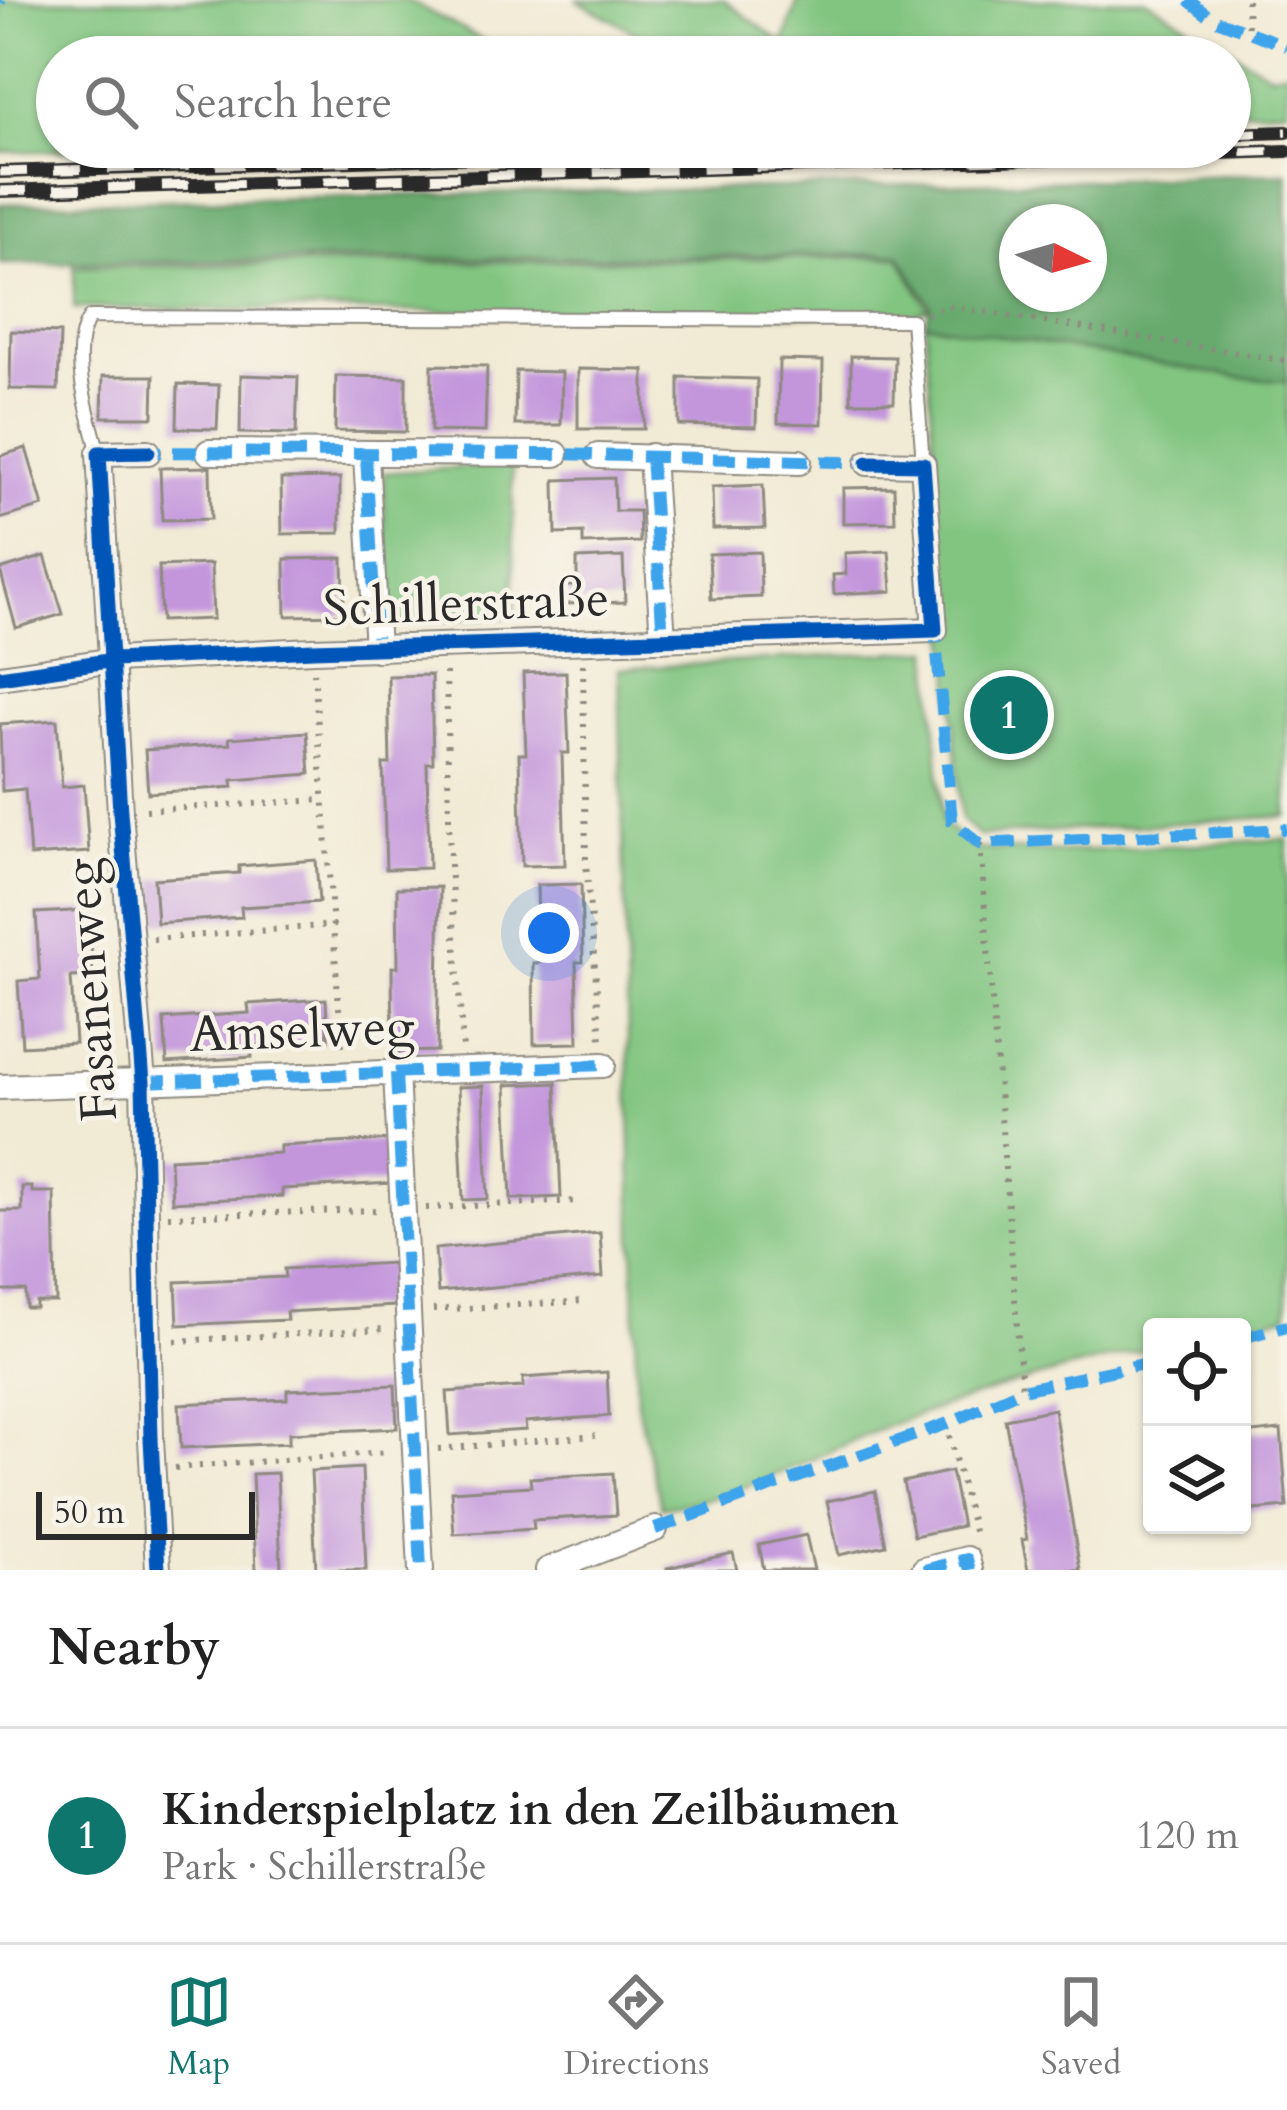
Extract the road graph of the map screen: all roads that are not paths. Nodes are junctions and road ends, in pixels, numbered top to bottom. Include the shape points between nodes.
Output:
1 (148, 452) dead end
2 (209, 452) dead end
3 (99, 453) junction
4 (556, 454) dead end
5 (366, 456) junction
6 (598, 456) dead end
7 (651, 457) junction
8 (799, 462) dead end
9 (868, 463) dead end
10 (923, 464) junction
11 (663, 639) junction
12 (377, 649) junction
13 (114, 660) junction
14 (0, 677) edge
15 (603, 1065) road end
16 (396, 1072) junction
17 (143, 1082) junction
18 (0, 1087) edge
19 (655, 1529) dead end
20 (969, 1564) edge
21 (158, 1570) edge
22 (422, 1570) edge
23 (548, 1570) edge
24 (924, 1570) edge

1 - 3 street
2 - 5 street
3 - 10 lane via 82,394 81,329 90,317 912,320
3 - 13 street, Fasanenweg
4 - 5 street
5 - 12 street
6 - 7 street
7 - 8 street
7 - 11 street
9 - 10 street
10 - 11 street, Schillerstraße via 935,630
11 - 12 street, Schillerstraße
12 - 13 street, Schillerstraße
13 - 14 street, Schillerstraße
13 - 17 street, Fasanenweg
15 - 16 street, Amselweg
16 - 17 street, Amselweg
16 - 22 street
17 - 18 street, Amselweg
17 - 21 street, Fasanenweg
19 - 23 street
20 - 24 street

